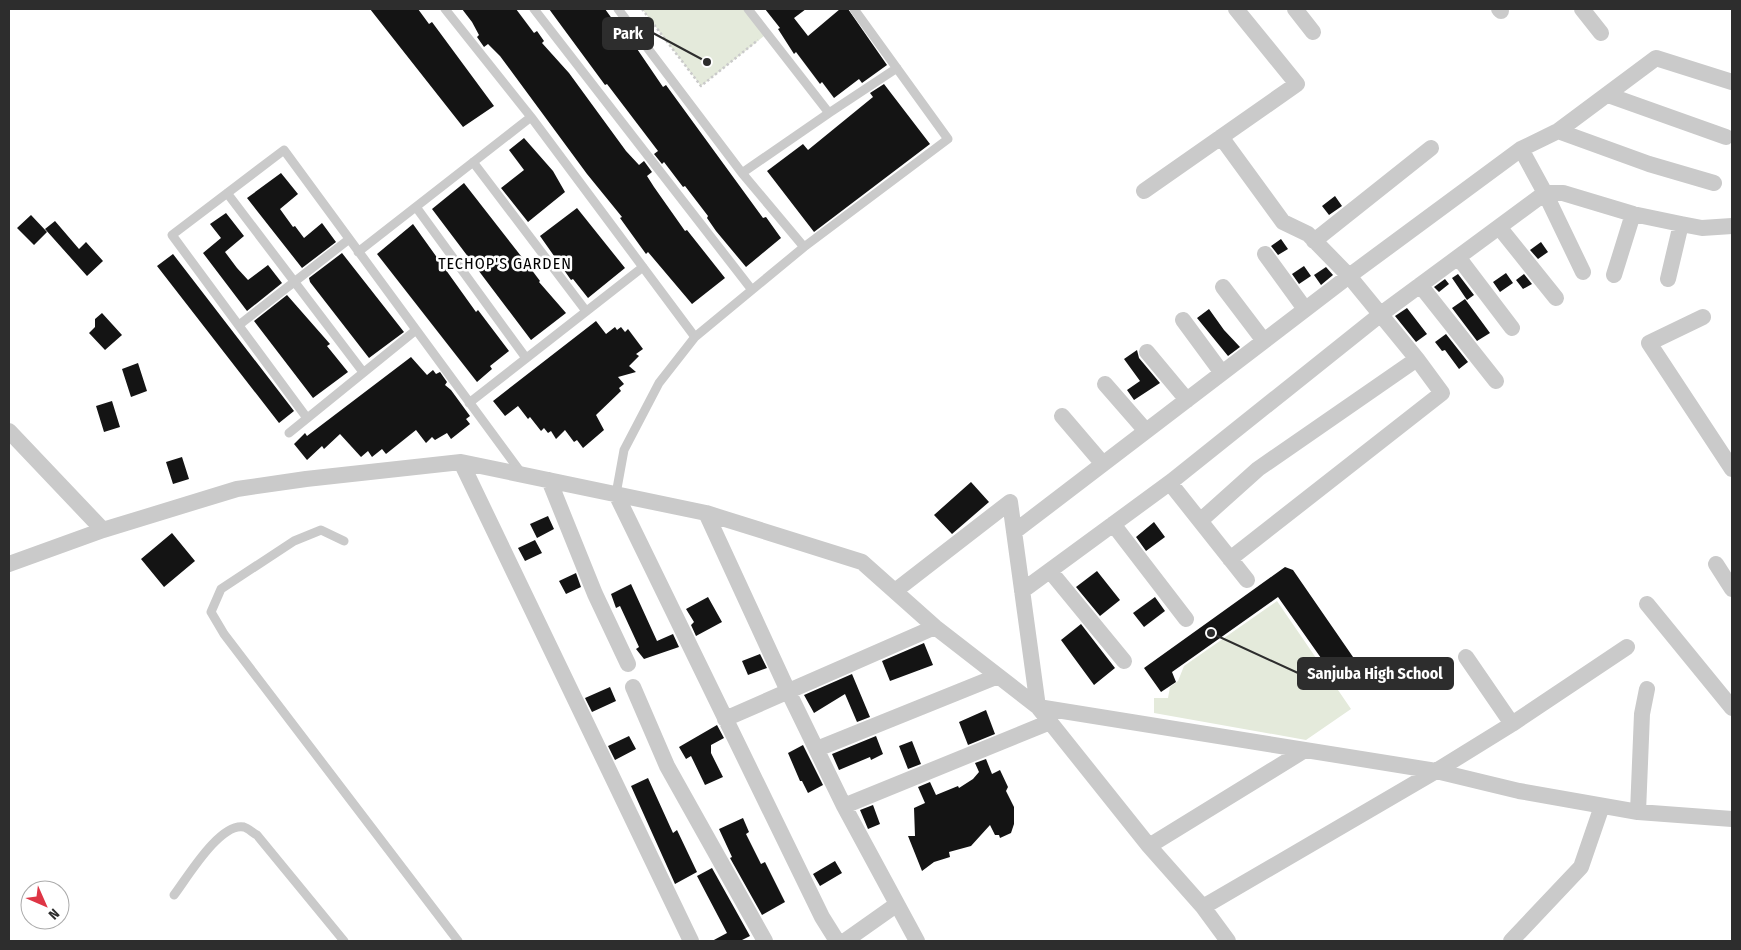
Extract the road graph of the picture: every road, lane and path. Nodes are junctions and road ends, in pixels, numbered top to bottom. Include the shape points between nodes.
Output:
1 (446, 9) edge
2 (534, 9) edge
3 (618, 9) edge
4 (642, 9) edge
5 (748, 9) edge
6 (854, 9) edge
7 (1236, 9) edge
8 (1295, 9) edge
9 (1582, 9) edge
10 (1313, 32) dead end
11 (1601, 33) dead end
12 (761, 38) dead end
13 (897, 68) junction
14 (1732, 82) edge
15 (1608, 96) junction
16 (829, 113) junction
17 (531, 117) junction
18 (1558, 131) junction
19 (1221, 137) junction
20 (1726, 138) dead end
21 (1432, 148) dead end
22 (1521, 149) junction
23 (473, 162) junction
24 (742, 173) junction
25 (1714, 183) dead end
26 (1144, 191) dead end
27 (227, 193) junction
28 (1545, 193) junction
29 (416, 207) junction
30 (1633, 214) junction
31 (1681, 224) junction
32 (1499, 226) junction
33 (1732, 226) edge
34 (348, 240) junction
35 (1314, 241) junction
36 (804, 247) junction
37 (358, 252) junction
38 (1265, 254) dead end
39 (1458, 257) junction
40 (643, 267) junction
41 (1583, 272) dead end
42 (1614, 275) dead end
43 (1349, 276) junction
44 (1668, 279) dead end
45 (295, 282) junction
46 (1420, 285) junction
47 (1223, 287) dead end
48 (752, 290) junction
49 (1556, 298) dead end
50 (1305, 309) junction
51 (586, 311) junction
52 (1381, 314) junction
53 (1703, 317) dead end
54 (1183, 320) dead end
55 (239, 325) junction
56 (1512, 328) dead end
57 (416, 330) junction
58 (695, 337) junction
59 (1264, 341) junction
60 (1147, 352) dead end
61 (526, 358) junction
62 (1417, 359) junction
63 (363, 372) junction
64 (1222, 373) junction
65 (1496, 381) dead end
66 (1106, 384) dead end
67 (1187, 400) junction
68 (469, 403) junction
69 (1062, 416) dead end
70 (307, 418) junction
71 (9, 431) edge
72 (1146, 431) junction
73 (290, 433) dead end
74 (461, 462) junction
75 (1103, 464) junction
76 (1732, 470) edge
77 (523, 475) junction
78 (549, 480) junction
79 (1170, 482) junction
80 (616, 494) junction
81 (706, 513) junction
82 (1200, 521) junction
83 (1113, 524) junction
84 (103, 530) junction
85 (1014, 532) junction
86 (344, 540) dead end
87 (1230, 559) junction
88 (9, 564) edge
89 (1716, 564) dead end
90 (1050, 571) junction
91 (1247, 580) dead end
92 (1732, 589) edge
93 (895, 591) junction
94 (1022, 591) junction
95 (1647, 604) dead end
96 (1186, 619) dead end
97 (935, 627) junction
98 (1628, 647) dead end
99 (1466, 657) dead end
100 (1124, 661) dead end
101 (628, 664) dead end
102 (998, 676) junction
103 (633, 686) dead end
104 (1647, 689) dead end
105 (788, 691) junction
106 (1038, 706) junction
107 (1732, 708) edge
108 (725, 718) junction
109 (1050, 722) junction
110 (1512, 724) junction
111 (817, 749) junction
112 (1305, 750) junction
113 (1436, 771) junction
114 (844, 806) junction
115 (1602, 806) junction
116 (1638, 812) junction
117 (1732, 820) edge
118 (1149, 846) junction
119 (174, 896) dead end
120 (896, 905) junction
121 (1203, 907) junction
122 (344, 941) edge
123 (458, 941) edge
124 (692, 941) edge
125 (765, 941) edge
126 (837, 941) edge
127 (845, 941) edge
128 (917, 941) edge
129 (1228, 941) edge
130 (1511, 941) edge

1 - 17 lane
2 - 48 lane
3 - 24 lane
4 - 12 path via 702,86
5 - 16 lane
6 - 13 lane
7 - 19 street via 1297,84
8 - 10 street
9 - 11 street
13 - 16 lane
13 - 36 lane via 948,139
14 - 15 street via 1656,58
15 - 18 street
15 - 20 street
16 - 24 lane
17 - 23 lane
17 - 40 lane
18 - 22 street
18 - 25 street via 1649,164
19 - 26 street
19 - 35 street via 1283,222 1308,234
21 - 35 street
22 - 28 street
22 - 43 street
23 - 29 lane
23 - 51 lane
24 - 36 lane
27 - 34 lane via 284,150
27 - 45 lane
27 - 55 lane via 172,235
28 - 30 street via 1563,193
28 - 32 street
28 - 41 street
29 - 37 lane
29 - 61 lane
30 - 31 street
30 - 42 street
31 - 33 street via 1702,228
31 - 44 street
32 - 39 street
32 - 49 street
34 - 37 lane
34 - 45 lane
35 - 43 street
36 - 48 lane
37 - 57 lane
38 - 50 street
39 - 46 street
39 - 56 street
40 - 51 lane
40 - 58 lane
43 - 50 street
43 - 52 street
45 - 55 lane
45 - 63 lane
46 - 52 street
46 - 65 street
47 - 59 street
48 - 58 lane
50 - 59 street
51 - 61 lane
52 - 62 street
52 - 79 street
53 - 76 street via 1649,343
54 - 64 street
55 - 70 lane
57 - 63 lane
57 - 68 lane
58 - 80 lane via 659,383 624,450
59 - 64 street
60 - 67 street
61 - 68 lane
62 - 82 street via 1258,469
62 - 87 street via 1442,393
63 - 70 lane
64 - 67 street
66 - 72 street
67 - 72 street
68 - 77 lane
69 - 75 street
70 - 73 lane
71 - 84 street
72 - 75 street
74 - 77 street
74 - 84 street via 237,489
74 - 124 street
75 - 85 street
77 - 78 street
78 - 80 street
78 - 101 street via 595,594
79 - 82 street
79 - 83 street
80 - 81 street
80 - 108 street
81 - 93 street via 862,562
81 - 105 street
82 - 87 street
83 - 90 street
83 - 96 street
84 - 88 street
85 - 93 street via 1010,502
85 - 94 street
86 - 123 lane via 321,530 294,541 221,589 211,612 224,634
87 - 91 street
89 - 92 street
90 - 94 street
90 - 100 street
93 - 97 street
94 - 106 street
95 - 107 street
97 - 102 street
97 - 105 street
98 - 110 street
99 - 110 street
102 - 106 street
102 - 111 street
103 - 125 street via 667,766
104 - 116 street via 1642,714
105 - 108 street
105 - 111 street
106 - 109 street
106 - 112 street
108 - 126 street via 822,917
109 - 114 street
109 - 118 street
110 - 113 street
111 - 114 street
112 - 113 street
112 - 118 street
113 - 115 street
113 - 121 street
114 - 120 street
115 - 116 street
115 - 130 street via 1581,867
116 - 117 street
118 - 121 street
119 - 122 lane via 219,837 231,828 245,827 257,836
120 - 127 street
120 - 128 street
121 - 129 street

